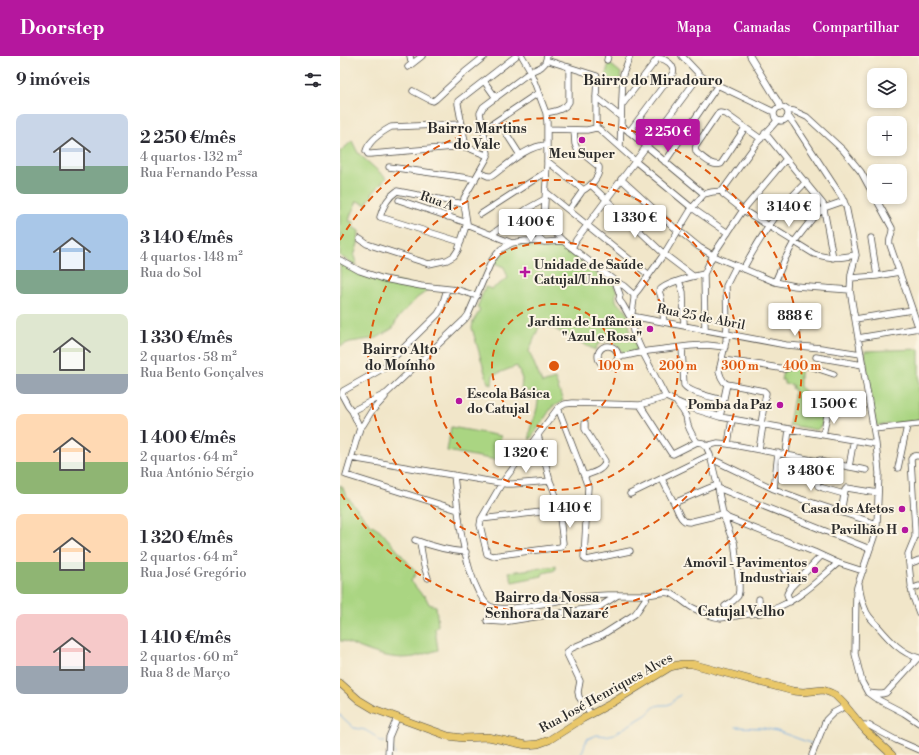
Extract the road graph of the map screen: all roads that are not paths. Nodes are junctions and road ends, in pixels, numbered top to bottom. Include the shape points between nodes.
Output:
1 (410, 56) edge
2 (422, 56) edge
3 (485, 56) edge
4 (516, 56) edge
5 (522, 56) edge
6 (630, 56) edge
7 (682, 56) edge
8 (750, 56) edge
9 (546, 58) edge
10 (569, 67) junction
11 (530, 72) junction
12 (700, 75) junction
13 (484, 81) junction
14 (718, 86) junction
15 (413, 91) dead end
16 (538, 93) junction
17 (596, 97) junction
18 (496, 98) junction
19 (622, 105) junction
20 (780, 107) junction
21 (774, 112) junction
22 (546, 113) junction
23 (787, 115) junction
24 (621, 117) junction
25 (777, 120) junction
26 (462, 124) junction
27 (492, 124) dead end
28 (621, 125) junction
29 (596, 128) junction
30 (745, 128) junction
31 (547, 129) junction
32 (574, 130) junction
33 (629, 132) junction
34 (506, 133) dead end
35 (765, 133) junction
36 (761, 139) junction
37 (546, 145) junction
38 (646, 145) junction
39 (466, 147) junction
40 (620, 147) junction
41 (520, 155) junction
42 (488, 156) junction
43 (786, 159) junction
44 (547, 160) junction
45 (635, 161) junction
46 (665, 162) junction
47 (389, 167) dead end
48 (479, 172) junction
49 (546, 172) junction
50 (622, 179) junction
51 (475, 180) junction
52 (806, 182) junction
53 (867, 183) edge
54 (591, 185) junction
55 (582, 191) junction
56 (722, 191) junction
57 (546, 192) junction
58 (704, 194) junction
59 (545, 199) junction
60 (398, 200) dead end
61 (607, 200) junction
62 (844, 200) junction
63 (452, 202) junction
64 (464, 204) junction
65 (878, 204) edge
66 (692, 208) junction
67 (824, 208) junction
68 (569, 210) junction
69 (743, 210) junction
70 (481, 214) dead end
71 (448, 217) junction
72 (544, 219) junction
73 (467, 224) junction
74 (587, 225) junction
75 (769, 226) junction
76 (551, 229) junction
77 (539, 231) junction
78 (681, 233) junction
79 (728, 233) junction
80 (492, 234) junction
81 (871, 238) dead end
82 (360, 239) dead end
83 (525, 241) junction
84 (563, 241) junction
85 (461, 242) junction
86 (547, 242) junction
87 (794, 242) junction
88 (512, 243) junction
89 (572, 248) junction
90 (664, 254) junction
91 (856, 255) junction
92 (713, 256) junction
93 (834, 258) junction
94 (340, 260) edge
95 (736, 266) junction
96 (743, 269) junction
97 (899, 272) junction
98 (704, 274) junction
99 (649, 275) junction
100 (693, 276) junction
101 (877, 276) junction
102 (851, 278) junction
103 (615, 281) junction
104 (679, 281) junction
105 (775, 282) junction
106 (447, 289) junction
107 (850, 290) junction
108 (620, 295) junction
109 (477, 296) junction
110 (632, 296) junction
111 (624, 305) junction
112 (912, 310) junction
113 (631, 318) junction
114 (855, 319) junction
115 (664, 322) junction
116 (684, 325) junction
117 (705, 329) junction
118 (919, 329) edge
119 (726, 333) junction
120 (858, 338) junction
121 (725, 347) junction
122 (682, 348) junction
123 (818, 348) junction
124 (643, 353) junction
125 (861, 354) junction
126 (618, 356) dead end
127 (722, 360) junction
128 (863, 365) junction
129 (834, 374) dead end
130 (727, 384) junction
131 (388, 393) junction
132 (666, 397) junction
133 (724, 400) junction
134 (676, 402) junction
135 (640, 405) junction
136 (558, 408) junction
137 (691, 410) junction
138 (352, 411) junction
139 (828, 411) dead end
140 (685, 414) junction
141 (720, 417) junction
142 (732, 419) junction
143 (585, 422) dead end
144 (762, 424) junction
145 (919, 424) edge
146 (907, 426) junction
147 (360, 428) junction
148 (789, 429) junction
149 (874, 429) junction
150 (538, 435) junction
151 (823, 435) junction
152 (697, 442) junction
153 (728, 444) junction
154 (854, 444) dead end
155 (876, 444) junction
156 (706, 446) junction
157 (759, 449) junction
158 (778, 453) junction
159 (786, 454) junction
160 (919, 456) edge
161 (351, 458) junction
162 (711, 458) junction
163 (820, 460) junction
164 (849, 467) junction
165 (898, 468) dead end
166 (866, 470) dead end
167 (454, 475) junction
168 (584, 476) junction
169 (662, 479) junction
170 (550, 481) junction
171 (502, 483) junction
172 (718, 487) junction
173 (774, 489) junction
174 (630, 494) dead end
175 (844, 494) junction
176 (878, 494) junction
177 (674, 503) junction
178 (458, 510) junction
179 (558, 510) junction
180 (841, 512) junction
181 (723, 514) junction
182 (481, 519) junction
183 (877, 524) junction
184 (917, 536) edge
185 (870, 549) junction
186 (630, 551) dead end
187 (466, 552) junction
188 (821, 556) junction
189 (919, 560) edge
190 (780, 563) dead end
191 (838, 563) junction
192 (909, 564) junction
193 (862, 571) junction
194 (428, 578) dead end
195 (859, 582) junction
196 (792, 586) junction
197 (919, 586) edge
198 (911, 589) junction
199 (618, 595) junction
200 (648, 595) junction
201 (759, 599) dead end
202 (790, 602) junction
203 (725, 606) dead end
204 (759, 613) junction
205 (919, 613) edge
206 (487, 622) dead end
207 (918, 658) edge
208 (340, 683) edge
209 (868, 693) junction
210 (846, 706) junction
211 (591, 714) junction
212 (397, 718) junction
213 (919, 723) edge
214 (862, 726) junction
215 (919, 750) edge
216 (388, 755) edge
217 (812, 755) edge
218 (892, 755) edge

1 - 2 street via 411,65
3 - 15 street via 433,101
4 - 13 street
5 - 11 street
6 - 19 street via 623,74
7 - 12 street
8 - 20 street
9 - 10 street
9 - 11 street via 541,67
10 - 17 street via 597,76
10 - 22 street via 568,104
11 - 16 street
11 - 18 street
12 - 14 street
12 - 38 street
13 - 18 street
13 - 26 street via 458,101
14 - 21 street
14 - 46 street
16 - 22 street
16 - 27 street
17 - 24 street
17 - 29 street
18 - 42 street via 483,107 480,113
19 - 24 street
19 - 33 street via 658,58 671,65 674,71
20 - 21 street
20 - 23 street via 784,108
21 - 25 street
22 - 31 street
23 - 25 street via 781,121
23 - 53 street via 794,111 807,117 843,150
23 - 62 street
24 - 28 street
25 - 35 street
26 - 39 street
26 - 39 street via 392,127 384,131 366,151 371,154
28 - 33 street
28 - 40 street
29 - 32 street
29 - 40 street
30 - 30 street via 726,114 720,113 695,151 713,164 721,164
30 - 36 street
31 - 32 street
31 - 37 street
32 - 54 street via 577,149 600,170
33 - 38 street
34 - 41 street
35 - 36 street
35 - 43 street
36 - 56 street
37 - 41 street via 534,147
37 - 44 street
38 - 45 street
38 - 46 street
39 - 42 street
40 - 45 street
41 - 48 street via 492,176
42 - 48 street
43 - 52 street
43 - 69 street
44 - 49 street
44 - 55 street
45 - 50 street
45 - 66 street
46 - 58 street
47 - 51 street
48 - 51 street
49 - 57 street
49 - 70 street
50 - 61 street
50 - 78 street
51 - 64 street via 464,198
52 - 67 street
52 - 75 street via 788,200
54 - 55 street
54 - 61 street
55 - 68 street
56 - 58 street
56 - 69 street
57 - 59 street
57 - 68 street
58 - 66 street
59 - 72 street
59 - 80 street
60 - 71 street, Rua A
61 - 74 street
61 - 90 street
62 - 67 street
62 - 91 street
63 - 64 street
63 - 71 street
63 - 85 street via 397,191 382,207 380,216
64 - 73 street
65 - 97 street via 892,228 889,241
66 - 78 street
66 - 79 street
67 - 87 street
67 - 93 street
68 - 74 street
69 - 75 street
69 - 79 street
71 - 73 street, Rua A
72 - 76 street
72 - 77 street
73 - 80 street, Rua A
73 - 85 street
74 - 89 street
74 - 99 street
75 - 87 street
75 - 96 street
76 - 77 street via 542,228
76 - 84 street
76 - 86 street via 554,237
77 - 83 street
77 - 86 street via 539,238
78 - 90 street
78 - 92 street
79 - 92 street
80 - 88 street, Rua A
81 - 101 street
82 - 85 street via 367,244 429,264 454,256
83 - 86 street
83 - 88 street
84 - 86 street
84 - 89 street
87 - 93 street via 814,254
87 - 105 street
88 - 109 street via 501,249 492,260
89 - 103 street
90 - 99 street
90 - 100 street
91 - 93 street
91 - 102 street
92 - 95 street
92 - 98 street
94 - 106 street via 384,279
95 - 96 street
95 - 119 street via 726,286
96 - 105 street
97 - 101 street
97 - 112 street
98 - 100 street
98 - 117 street
99 - 110 street
100 - 104 street
101 - 102 street
102 - 107 street
103 - 108 street
103 - 110 street via 624,286
104 - 115 street via 659,291
104 - 116 street via 683,292
105 - 107 street via 802,287
106 - 109 street
106 - 138 street via 441,309 433,320 382,369 343,391 342,395
107 - 114 street
108 - 110 street via 625,290
108 - 111 street via 619,299
109 - 131 street via 466,319
110 - 111 street via 628,305
110 - 113 street
111 - 113 street
112 - 114 street
112 - 118 street
113 - 115 street, Rua 25 de Abril
113 - 124 street via 632,331
114 - 120 street
115 - 116 street, Rua 25 de Abril
116 - 117 street, Rua 25 de Abril
117 - 119 street, Rua 25 de Abril
118 - 120 street
119 - 121 street
119 - 123 street, Rua 25 de Abril via 786,345
120 - 125 street
121 - 122 street via 707,345
121 - 127 street
122 - 124 street
122 - 133 street via 683,381 686,388
123 - 125 street, Rua 25 de Abril
123 - 128 street via 816,360
124 - 126 street
124 - 132 street
125 - 128 street
127 - 129 street via 785,369 798,364
127 - 130 street via 719,371
128 - 149 street
130 - 133 street
130 - 144 street via 766,393
131 - 138 street
131 - 147 street
132 - 134 street
132 - 135 street
133 - 141 street
134 - 137 street
134 - 140 street
135 - 136 street via 573,403
135 - 152 street via 671,453
136 - 150 street
136 - 168 street
137 - 140 street via 689,417
137 - 140 street via 685,408
137 - 141 street
138 - 147 street
139 - 151 street
140 - 152 street via 689,431
141 - 142 street
142 - 144 street
142 - 153 street
143 - 168 street via 585,429 606,464 603,468
144 - 148 street
144 - 157 street
145 - 146 street
146 - 149 street
146 - 165 street
147 - 161 street
148 - 151 street
148 - 159 street
149 - 155 street
150 - 170 street
150 - 171 street
151 - 155 street
152 - 156 street
153 - 156 street
153 - 157 street
154 - 164 street
155 - 176 street
156 - 162 street
157 - 158 street
158 - 159 street
158 - 173 street
159 - 163 street
160 - 184 street via 913,457 910,464
161 - 167 street
161 - 178 street via 346,475
162 - 169 street
162 - 172 street
162 - 173 street
163 - 164 street
163 - 175 street via 818,486
164 - 166 street
167 - 171 street
167 - 178 street
168 - 186 street via 588,487 585,559
169 - 174 street
169 - 177 street
170 - 171 street
170 - 179 street via 558,501
171 - 182 street
172 - 177 street via 709,488
172 - 181 street
172 - 185 street
173 - 180 street
175 - 176 street via 847,488
175 - 180 street
176 - 183 street
177 - 181 street via 685,522
178 - 187 street
179 - 182 street
179 - 182 street via 561,547 492,556 487,554
180 - 183 street
181 - 188 street
181 - 203 street via 734,542 740,585 738,596
183 - 185 street
184 - 192 street via 908,554
185 - 193 street
187 - 194 street via 417,541
187 - 199 street via 476,587 483,600 493,608 536,606 574,598
188 - 191 street
188 - 196 street
189 - 192 street
190 - 196 street
191 - 193 street
191 - 202 street
192 - 198 street
193 - 195 street
195 - 207 street via 861,599 867,613 900,649
195 - 209 street via 855,597 855,654 862,682
196 - 202 street via 787,594
197 - 198 street
198 - 205 street
199 - 200 street
199 - 206 street via 599,607 503,622
200 - 204 street via 663,592 672,594 703,613 722,618
200 - 211 street via 635,614 602,635 567,652 580,681 579,697
201 - 204 street
202 - 204 street
207 - 209 street via 886,693
208 - 212 main road, Rua José Henriques Alves via 366,705
209 - 213 street
210 - 211 main road, Rua José Henriques Alves via 838,697 827,691 798,692 685,663 670,667
210 - 214 main road, Rua José Henriques Alves
210 - 217 street via 826,720
211 - 212 main road, Rua José Henriques Alves via 549,740 526,745 488,737 448,736
212 - 216 street via 389,737
214 - 215 street via 870,726
214 - 218 main road, Rua José Henriques Alves

